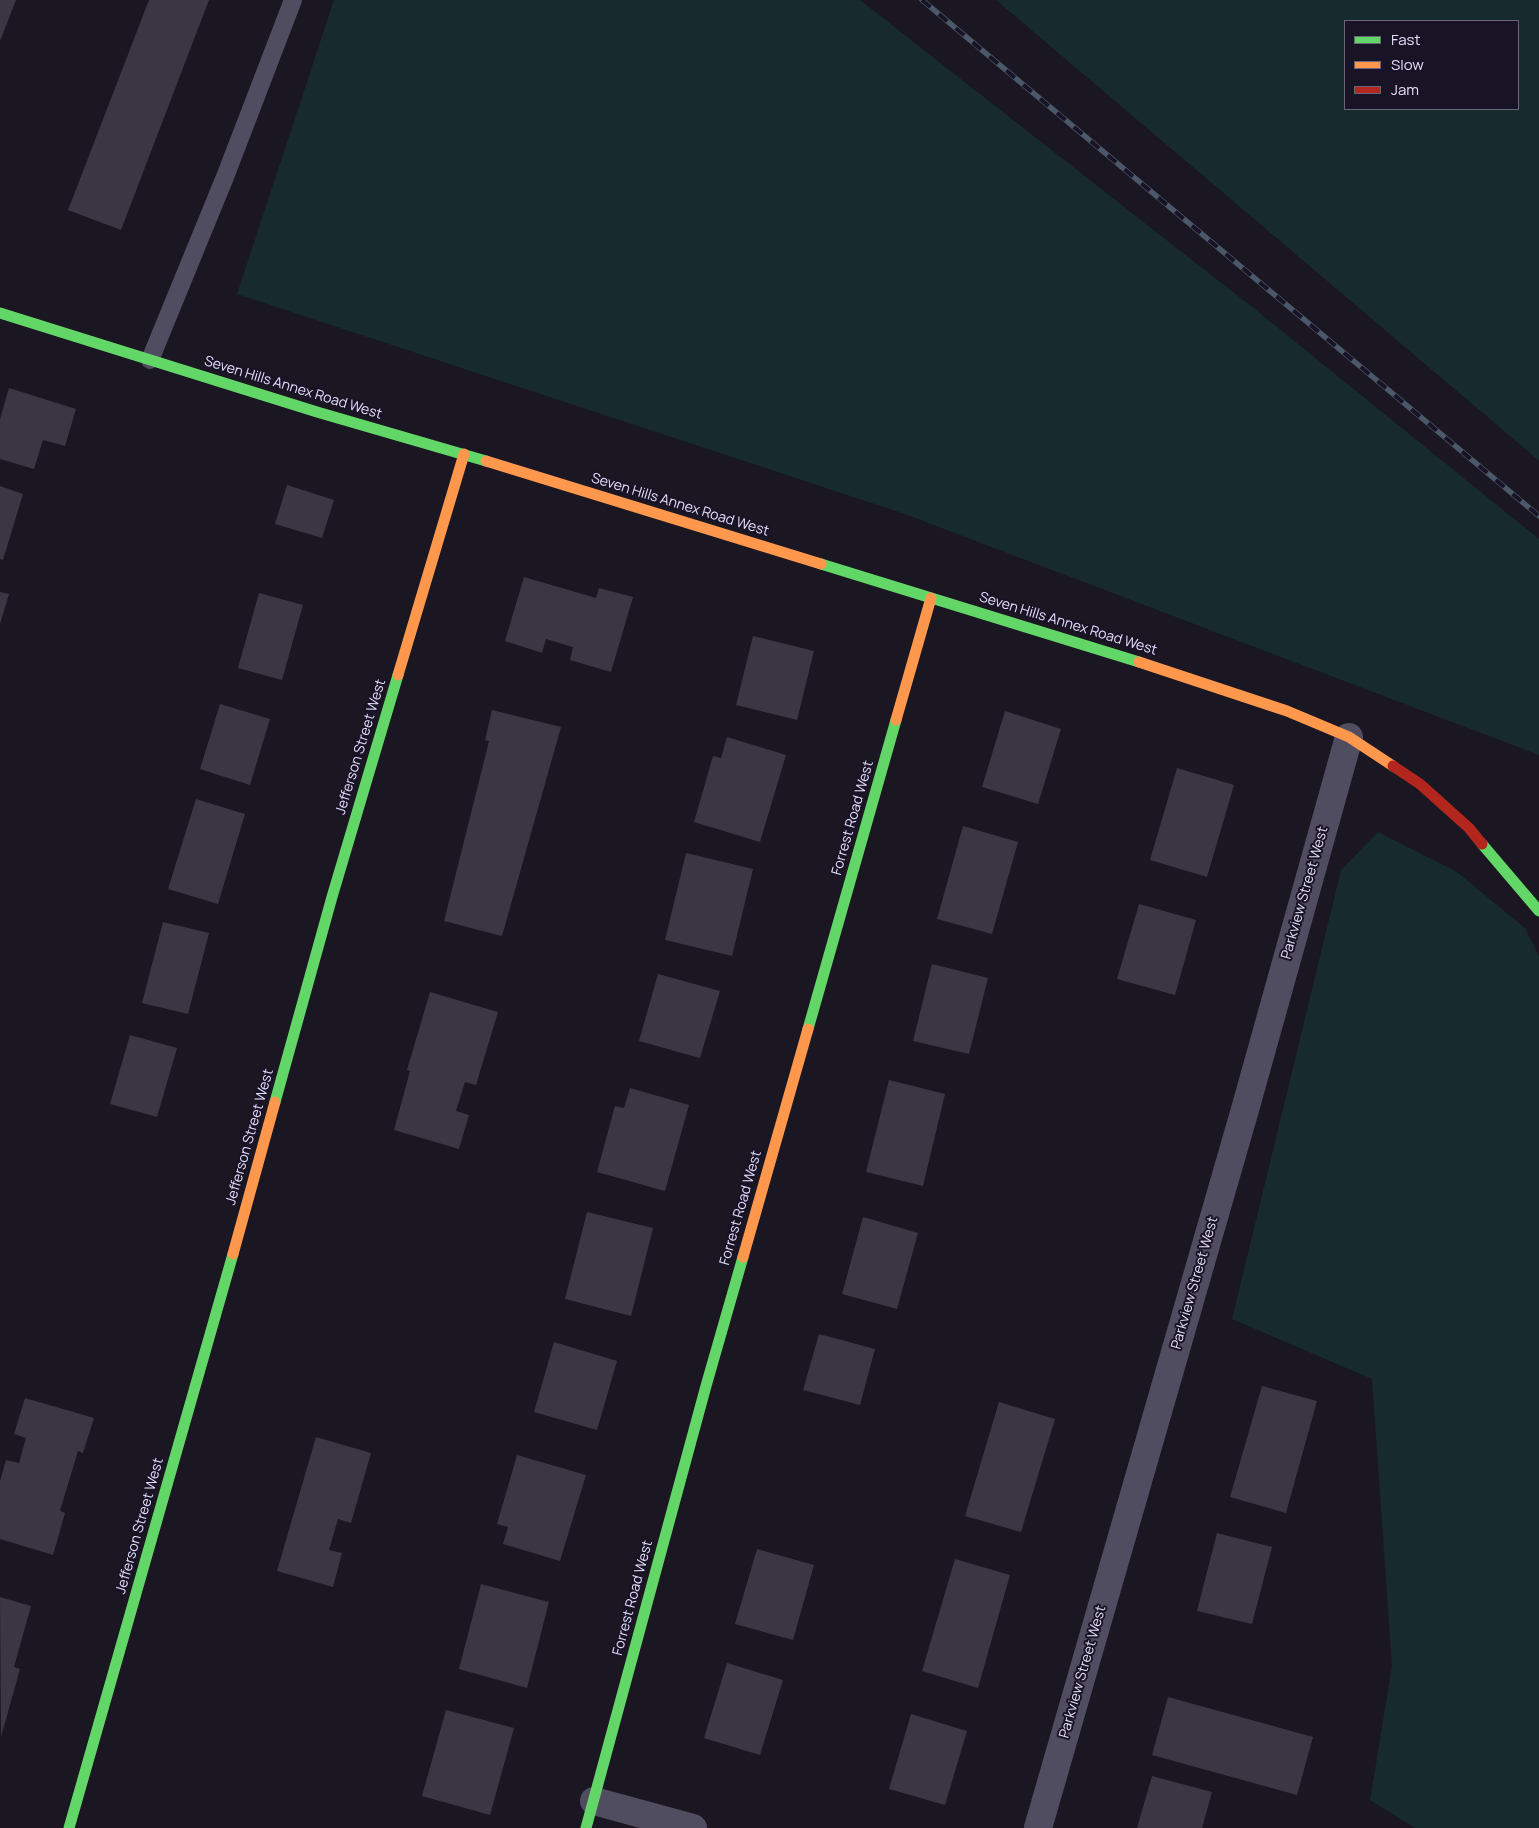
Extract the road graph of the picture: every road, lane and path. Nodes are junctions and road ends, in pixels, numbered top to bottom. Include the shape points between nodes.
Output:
1 (293, 0) edge
2 (0, 312) edge
3 (150, 360) junction
4 (464, 454) junction
5 (931, 598) junction
6 (1348, 736) junction
7 (1539, 911) edge
8 (594, 1801) junction
9 (69, 1828) edge
10 (586, 1828) edge
11 (693, 1828) edge
12 (1038, 1828) edge

1 - 3 lane
2 - 3 street, Seven Hills Annex Road West
3 - 4 street, Seven Hills Annex Road West
4 - 5 street, Seven Hills Annex Road West
4 - 9 street, Jefferson Street West via 332,897
5 - 6 street, Seven Hills Annex Road West via 1134,660 1286,711
5 - 8 street, Forrest Road West via 706,1386
6 - 7 street, Seven Hills Annex Road West via 1420,784 1469,828
6 - 12 street, Parkview Street West via 1246,1106
8 - 10 street, Forrest Road West
8 - 11 street

